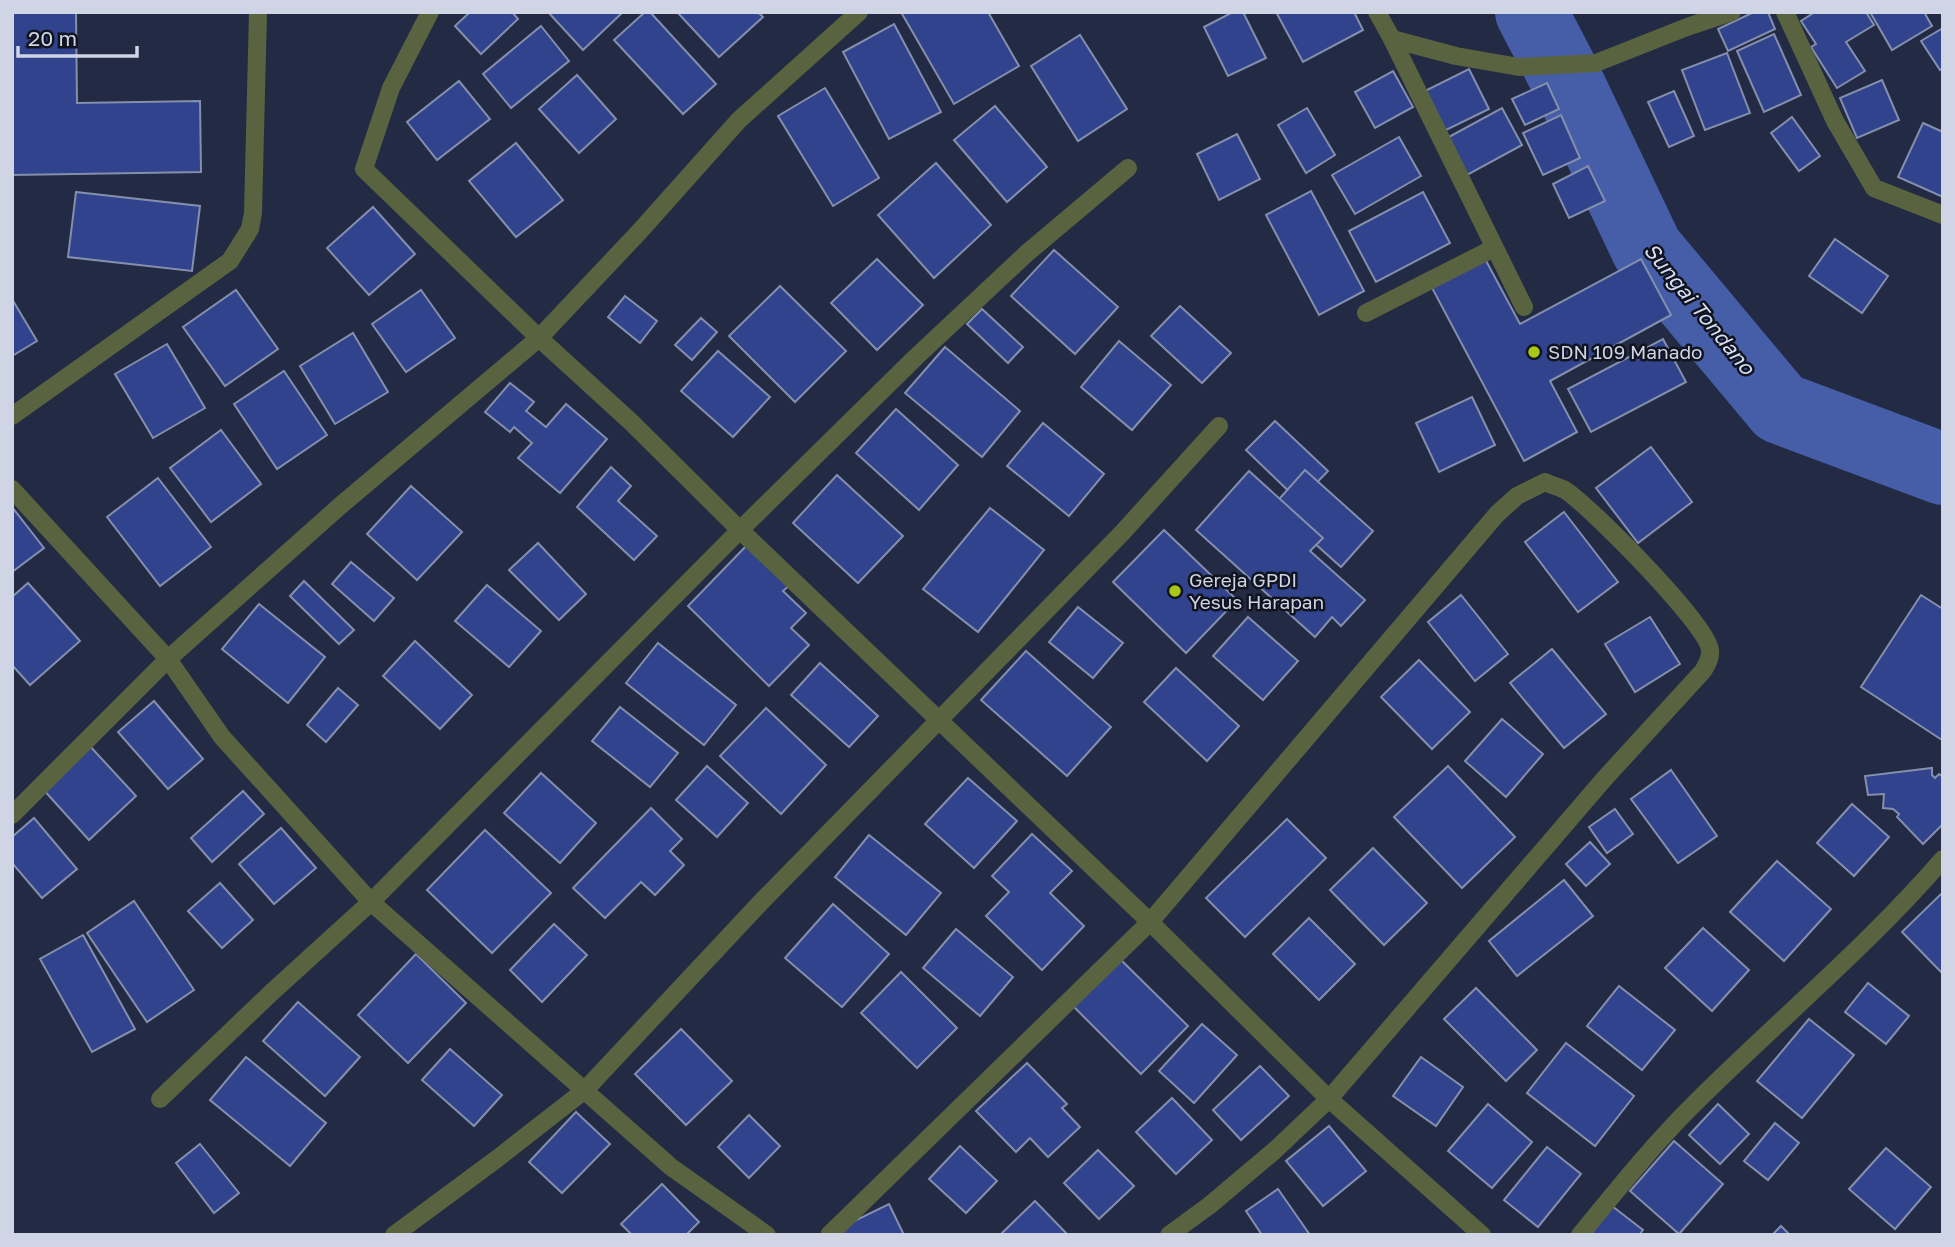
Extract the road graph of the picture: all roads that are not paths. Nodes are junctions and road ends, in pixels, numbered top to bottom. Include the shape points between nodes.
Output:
1 (258, 12) edge
2 (430, 12) edge
3 (859, 12) edge
4 (1377, 12) edge
5 (1732, 12) edge
6 (1786, 12) edge
7 (1683, 20) edge
8 (1392, 39) junction
9 (1128, 168) dead end
10 (1943, 215) edge
11 (1494, 248) junction
12 (1524, 307) dead end
13 (1366, 313) dead end
14 (539, 338) junction
15 (12, 416) edge
16 (1219, 426) dead end
17 (12, 489) edge
18 (740, 530) junction
19 (168, 659) junction
20 (939, 721) junction
21 (12, 815) edge
22 (1943, 859) edge
23 (371, 902) junction
24 (1150, 922) junction
25 (585, 1090) junction
26 (160, 1099) dead end
27 (1329, 1099) junction
28 (394, 1235) edge
29 (767, 1235) edge
30 (829, 1235) edge
31 (1170, 1235) edge
32 (1482, 1235) edge
33 (1580, 1235) edge

1 - 15 street via 250,229 229,261
2 - 14 street via 391,88 364,169
3 - 14 street via 739,120
4 - 8 street
5 - 7 street
6 - 10 street via 1835,121 1874,188
7 - 8 street via 1596,63 1519,66
8 - 11 street
9 - 18 street via 1026,254
11 - 12 street
11 - 13 street
14 - 18 street
14 - 19 street
16 - 20 street
17 - 19 street
18 - 20 street
18 - 23 street
19 - 21 street
19 - 23 street via 222,737
20 - 24 street
20 - 25 street
22 - 33 street via 1805,1000 1691,1107
23 - 25 street
23 - 26 street
24 - 27 street
24 - 27 street via 1517,496 1545,482 1565,491 1613,533 1691,615 1710,650 1709,660
24 - 30 street
25 - 28 street
25 - 29 street via 671,1167
27 - 31 street via 1274,1151
27 - 32 street

